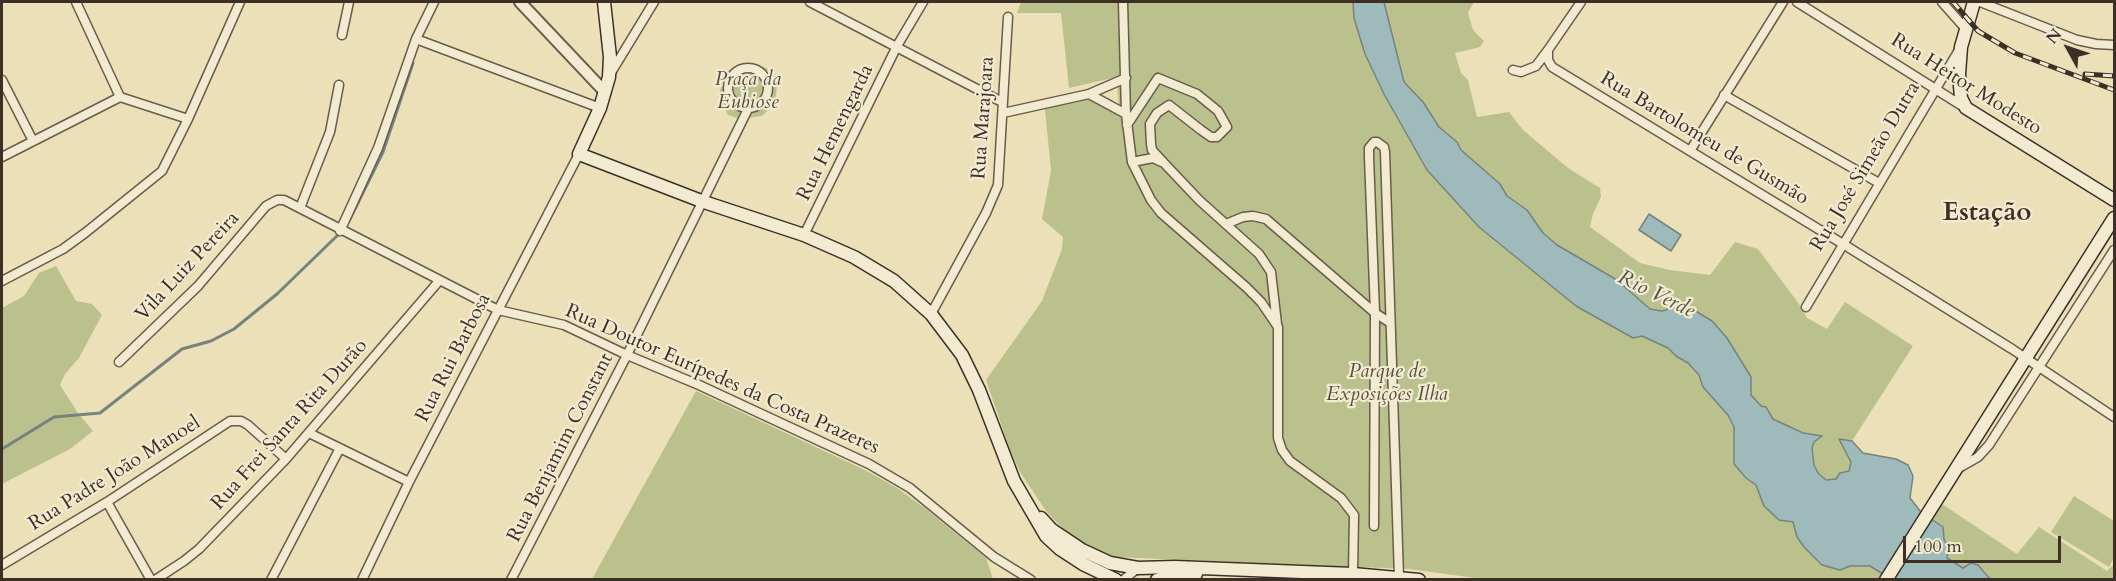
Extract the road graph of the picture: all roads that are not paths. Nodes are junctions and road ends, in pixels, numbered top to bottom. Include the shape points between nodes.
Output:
1 (76, 2) edge
2 (240, 2) edge
3 (349, 2) edge
4 (434, 2) edge
5 (520, 2) edge
6 (604, 2) edge
7 (654, 2) edge
8 (810, 2) edge
9 (923, 2) edge
10 (1123, 2) edge
11 (1581, 2) edge
12 (1783, 2) edge
13 (1797, 2) edge
14 (1942, 2) edge
15 (1974, 2) edge
16 (1980, 2) edge
17 (1008, 17) dead end
18 (1965, 28) junction
19 (342, 35) dead end
20 (416, 39) junction
21 (2115, 45) edge
22 (897, 46) junction
23 (1960, 46) junction
24 (1548, 50) junction
25 (1513, 70) dead end
26 (609, 76) junction
27 (1126, 78) junction
28 (2, 80) edge
29 (339, 85) dead end
30 (1936, 88) junction
31 (605, 92) junction
32 (1089, 94) junction
33 (1724, 95) junction
34 (120, 97) junction
35 (1002, 102) junction
36 (600, 108) junction
37 (1966, 108) junction
38 (748, 109) junction
39 (1003, 113) junction
40 (1126, 114) junction
41 (188, 119) junction
42 (1127, 125) junction
43 (33, 141) junction
44 (1690, 151) junction
45 (579, 153) junction
46 (2, 158) edge
47 (1132, 162) junction
48 (1164, 163) junction
49 (1879, 183) junction
50 (2115, 200) edge
51 (284, 201) joint
52 (704, 202) junction
53 (300, 208) junction
54 (2115, 218) edge
55 (1226, 224) junction
56 (340, 231) junction
57 (804, 235) junction
58 (1843, 243) junction
59 (2115, 250) edge
60 (2, 281) edge
61 (439, 281) junction
62 (1806, 307) dead end
63 (498, 310) junction
64 (1375, 313) junction
65 (931, 314) junction
66 (1389, 322) junction
67 (1278, 327) junction
68 (627, 356) junction
69 (2026, 358) junction
70 (119, 362) dead end
71 (2039, 367) junction
72 (2115, 417) edge
73 (309, 434) junction
74 (339, 450) junction
75 (286, 459) junction
76 (1954, 471) junction
77 (409, 482) junction
78 (1025, 499) junction
79 (107, 502) junction
80 (1374, 526) dead end
81 (2, 565) edge
82 (1138, 568) junction
83 (1221, 570) junction
84 (1353, 574) junction
85 (1399, 577) junction
86 (153, 579) edge
87 (271, 579) edge
88 (362, 579) edge
89 (511, 579) edge
90 (1031, 579) edge
91 (1116, 579) edge
92 (1123, 579) edge
93 (1157, 579) edge
94 (1419, 579) edge
95 (1886, 579) edge

1 - 34 street
2 - 41 street
3 - 19 street
4 - 20 street
5 - 31 street
6 - 26 main road
7 - 26 street
8 - 22 street
9 - 22 street, Rua Hemengarda
10 - 27 street
11 - 24 street
12 - 33 street
13 - 30 street, Rua Heitor Modesto
14 - 18 street
15 - 18 main road, Rua José Simeão Dutra
16 - 21 street via 2077,40
17 - 35 street, Rua Marajoara
18 - 23 main road, Rua José Simeão Dutra
20 - 36 street
20 - 56 street via 378,148
22 - 35 street
22 - 57 street, Rua Hemengarda
23 - 30 street, Rua José Simeão Dutra
23 - 37 main road, Rua José Simeão Dutra via 1961,98
24 - 25 street via 1536,66 1521,72
24 - 44 street, Rua Bartolomeu de Gusmão via 1552,67
26 - 31 main road
27 - 32 street
27 - 40 street
28 - 43 street
29 - 53 street via 330,132
30 - 37 street, Rua Heitor Modesto
30 - 49 street, Rua José Simeão Dutra
31 - 36 main road
32 - 39 street
32 - 40 street
33 - 44 street
33 - 49 street
34 - 41 street
34 - 43 street
35 - 39 street, Rua Marajoara
36 - 45 main road
37 - 50 main road, Rua Heitor Modesto
38 - 38 street via 759,106 769,87 759,69 748,67 730,77 728,88 730,98
38 - 52 street, Rua Benjamim Constant
39 - 65 street, Rua Marajoara via 994,196
40 - 42 street
41 - 60 street via 162,171 85,234
42 - 47 street
42 - 48 street via 1158,78 1197,94 1218,111 1227,127 1217,138 1169,105 1157,112 1150,124 1150,144
43 - 46 street
44 - 58 street, Rua Bartolomeu de Gusmão
45 - 52 main road
45 - 63 street, Rua Rui Barbosa
47 - 48 street via 1153,158
47 - 67 street via 1161,213 1246,287
48 - 55 street
49 - 58 street, Rua José Simeão Dutra
51 - 53 street, Rua Doutor Eurípedes da Costa Prazeres
51 - 70 street, Vila Luiz Pereira via 266,206 198,286
52 - 57 main road
52 - 68 street, Rua Benjamim Constant
53 - 56 street, Rua Doutor Eurípedes da Costa Prazeres
54 - 69 main road
55 - 64 street via 1243,217 1266,219
55 - 67 street via 1259,254 1271,272
56 - 61 street, Rua Doutor Eurípedes da Costa Prazeres
57 - 65 main road via 874,269
58 - 62 street, Rua José Simeão Dutra
58 - 69 street, Rua Bartolomeu de Gusmão
59 - 71 street
61 - 63 street, Rua Doutor Eurípedes da Costa Prazeres
61 - 73 street, Rua Frei Santa Rita Durão
63 - 68 street, Rua Doutor Eurípedes da Costa Prazeres via 564,325
63 - 77 street, Rua Rui Barbosa
64 - 66 street
64 - 66 street via 1369,148 1377,142 1385,152
64 - 80 street
65 - 78 main road via 970,371 1014,481
66 - 85 street
67 - 84 street via 1278,438 1290,461 1341,498 1354,515
68 - 89 street, Rua Benjamim Constant
68 - 90 street, Rua Doutor Eurípedes da Costa Prazeres via 806,434 891,476 930,502 994,557
69 - 71 street, Rua Bartolomeu de Gusmão
69 - 76 main road
71 - 72 street, Rua Bartolomeu de Gusmão
71 - 76 street via 1989,445 1978,457
73 - 74 street
73 - 75 street, Rua Frei Santa Rita Durão
74 - 77 street
74 - 87 street
75 - 79 street, Rua Padre João Manoel via 248,425 230,421
75 - 86 street, Rua Frei Santa Rita Durão via 199,549
76 - 95 main road
77 - 88 street, Rua Rui Barbosa
78 - 82 main road via 1052,530 1082,550 1110,563
78 - 91 main road via 1040,528 1055,545 1095,572
79 - 81 street, Rua Padre João Manoel
79 - 86 street
82 - 83 main road
82 - 92 street
83 - 84 main road
83 - 93 main road
84 - 85 main road
85 - 94 main road

